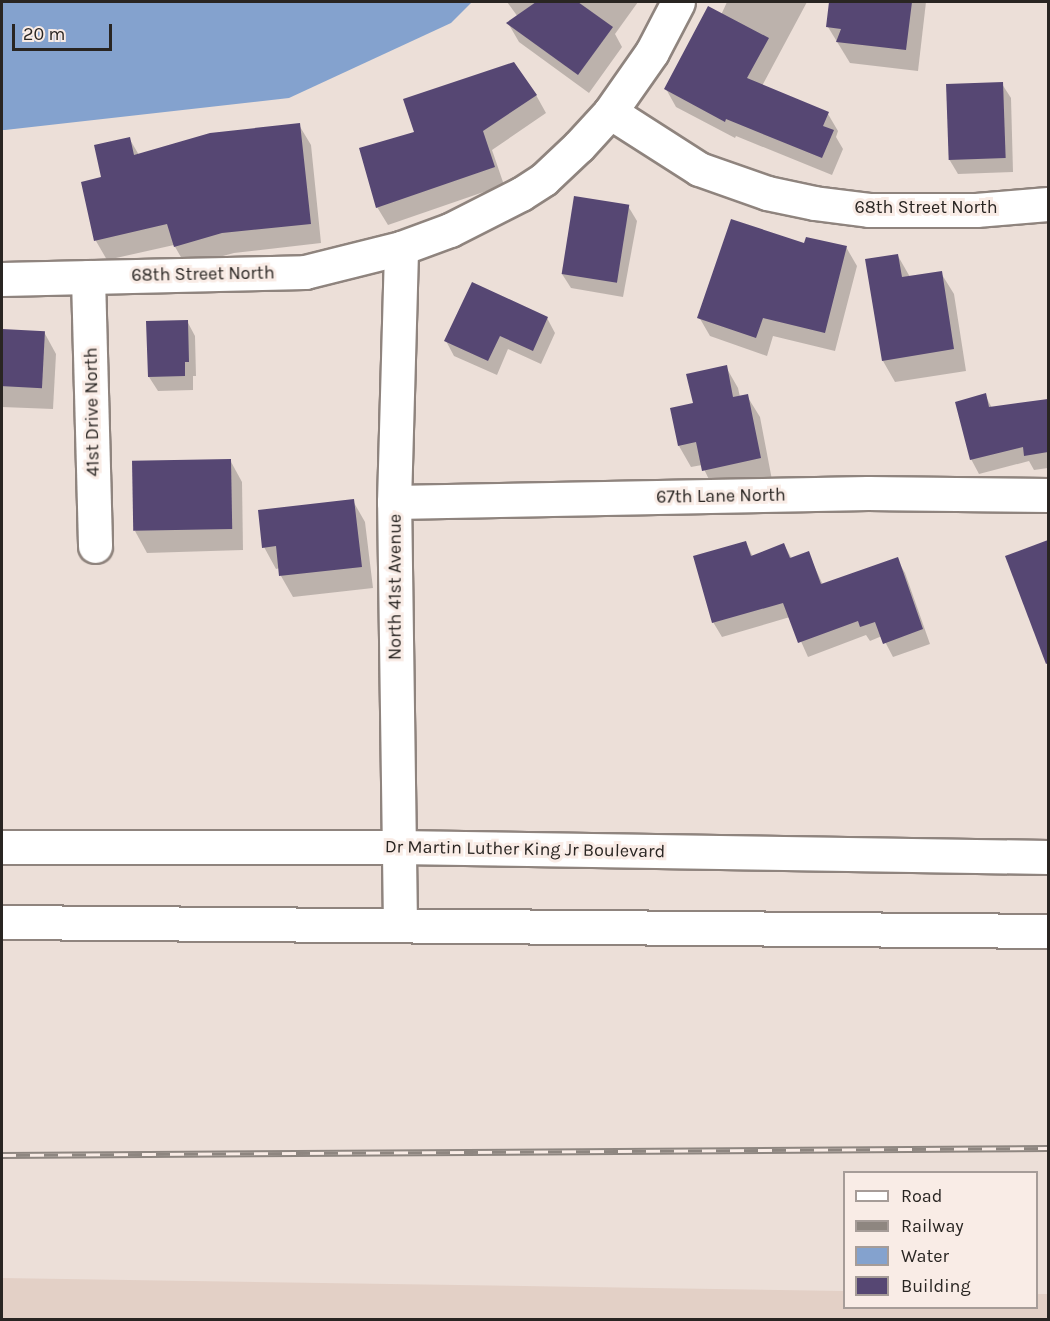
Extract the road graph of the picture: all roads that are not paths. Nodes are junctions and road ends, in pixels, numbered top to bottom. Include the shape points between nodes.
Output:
1 (678, 2) edge
2 (609, 112) junction
3 (1048, 204) edge
4 (401, 248) junction
5 (88, 277) junction
6 (2, 279) edge
7 (1048, 495) edge
8 (394, 502) junction
9 (95, 546) dead end
10 (2, 847) edge
11 (397, 847) junction
12 (1048, 857) edge
13 (2, 922) edge
14 (400, 925) junction
15 (1048, 931) edge

1 - 2 street, 68th Street North via 652,51
2 - 3 street, 68th Street North via 699,169 767,193 814,203 869,210 976,210
2 - 4 street, 68th Street North via 544,179 450,230
4 - 5 street, 68th Street North via 305,272
4 - 8 street, North 41st Avenue
5 - 6 street, 68th Street North
5 - 9 street, 41st Drive North
7 - 8 street, 67th Lane North via 868,493
8 - 11 street, North 41st Avenue
10 - 11 street, Dr Martin Luther King Jr Boulevard
11 - 12 street, Dr Martin Luther King Jr Boulevard
11 - 14 street, North 41st Avenue
13 - 14 street
14 - 15 street

